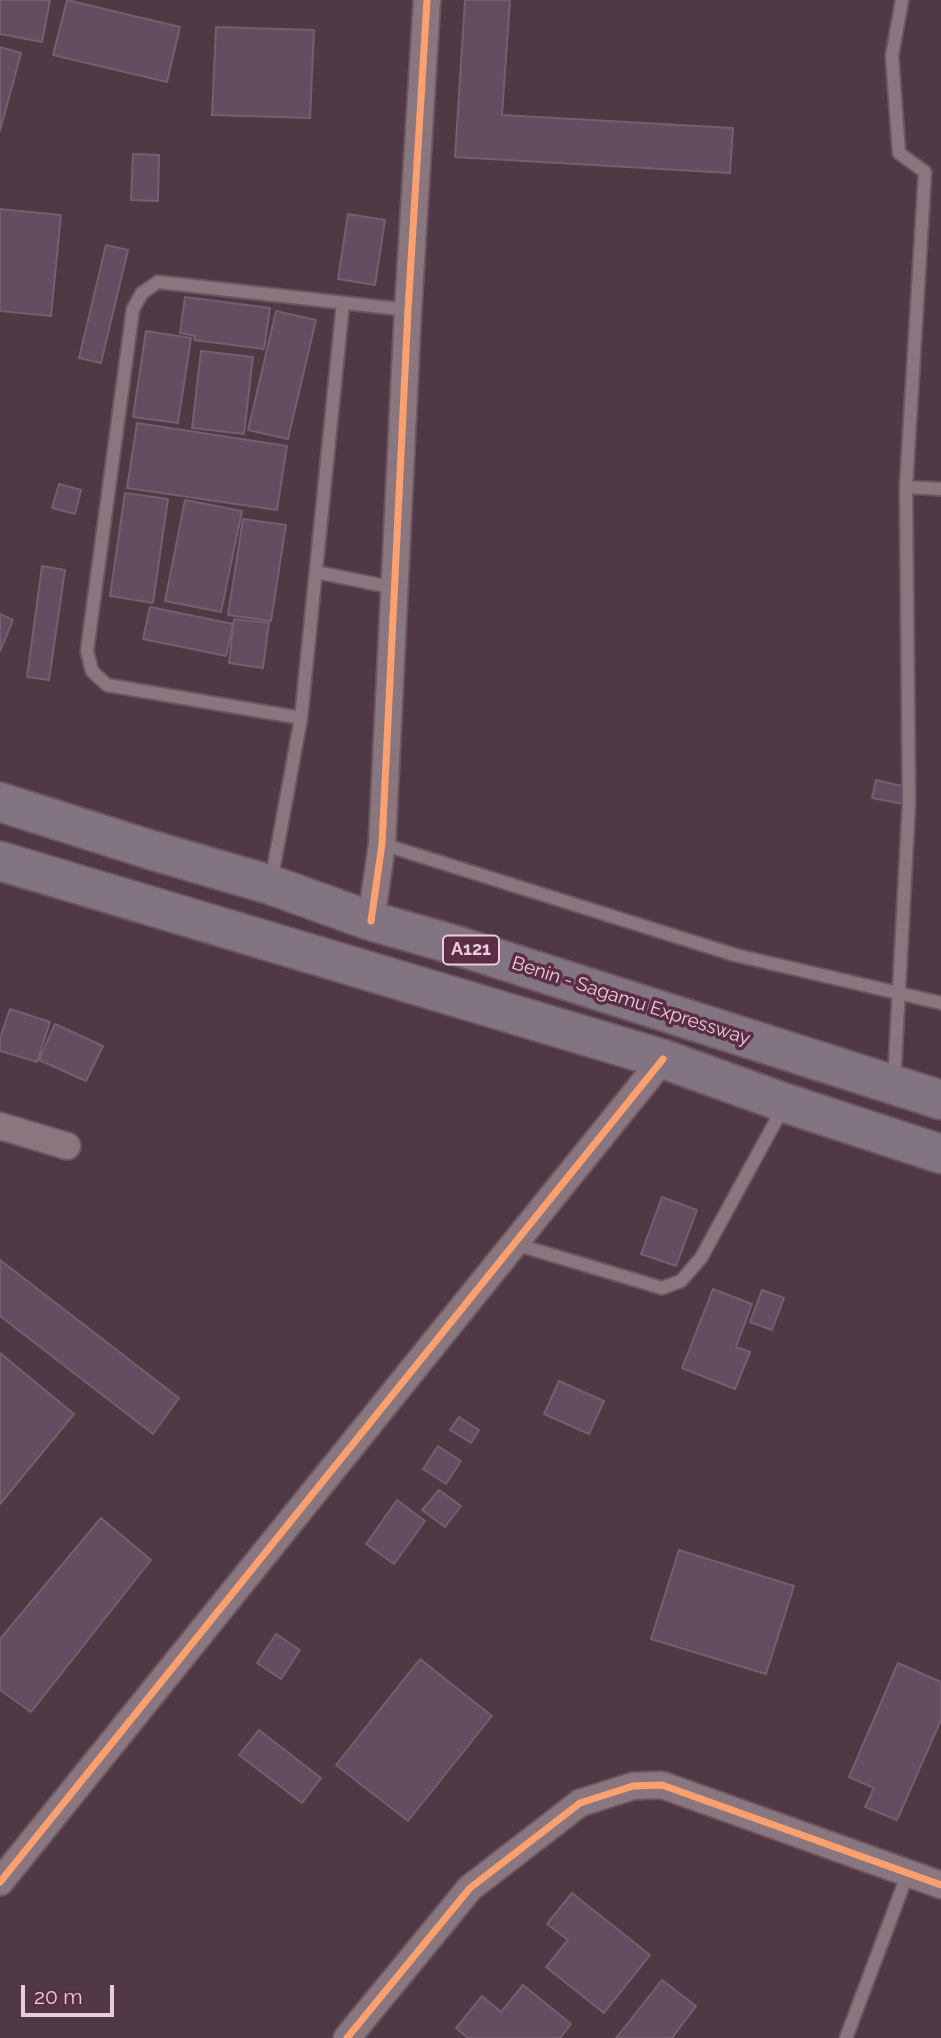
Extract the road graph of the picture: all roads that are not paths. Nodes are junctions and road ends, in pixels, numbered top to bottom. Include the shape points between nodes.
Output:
1 (427, 0) edge
2 (902, 0) edge
3 (343, 303) junction
4 (408, 310) junction
5 (906, 487) junction
6 (941, 489) edge
7 (316, 572) junction
8 (395, 588) junction
9 (301, 718) junction
10 (0, 802) edge
11 (382, 844) junction
12 (0, 861) edge
13 (271, 885) junction
14 (371, 921) junction
15 (900, 994) junction
16 (941, 1003) edge
17 (663, 1059) junction
18 (893, 1086) junction
19 (941, 1100) edge
20 (785, 1103) junction
21 (0, 1126) edge
22 (67, 1146) dead end
23 (941, 1154) edge
24 (515, 1244) junction
25 (908, 1873) junction
26 (0, 1882) edge
27 (941, 1885) edge
28 (347, 2038) edge
29 (846, 2038) edge

1 - 4 street
2 - 5 lane via 892,56 899,153 925,172
3 - 4 lane
3 - 7 lane
3 - 9 lane via 158,282 142,293 133,309 87,651 92,671 107,685
4 - 8 street
5 - 6 lane
5 - 15 lane via 909,803
7 - 8 lane
7 - 9 lane
8 - 11 street
9 - 13 lane
10 - 13 highway, Benin - Sagamu Expressway / A121
11 - 14 street
11 - 15 lane via 688,942
12 - 17 highway, A121
13 - 14 highway, Benin - Sagamu Expressway / A121
14 - 18 highway, Benin - Sagamu Expressway / A121
15 - 16 lane
15 - 18 lane
17 - 20 highway, A121
17 - 24 street
18 - 19 highway, Benin - Sagamu Expressway / A121
20 - 23 highway, A121
20 - 24 lane via 701,1258 681,1281 663,1288
21 - 22 street
24 - 26 street
25 - 27 street
25 - 28 street via 662,1785 633,1786 580,1803 470,1888
25 - 29 lane

